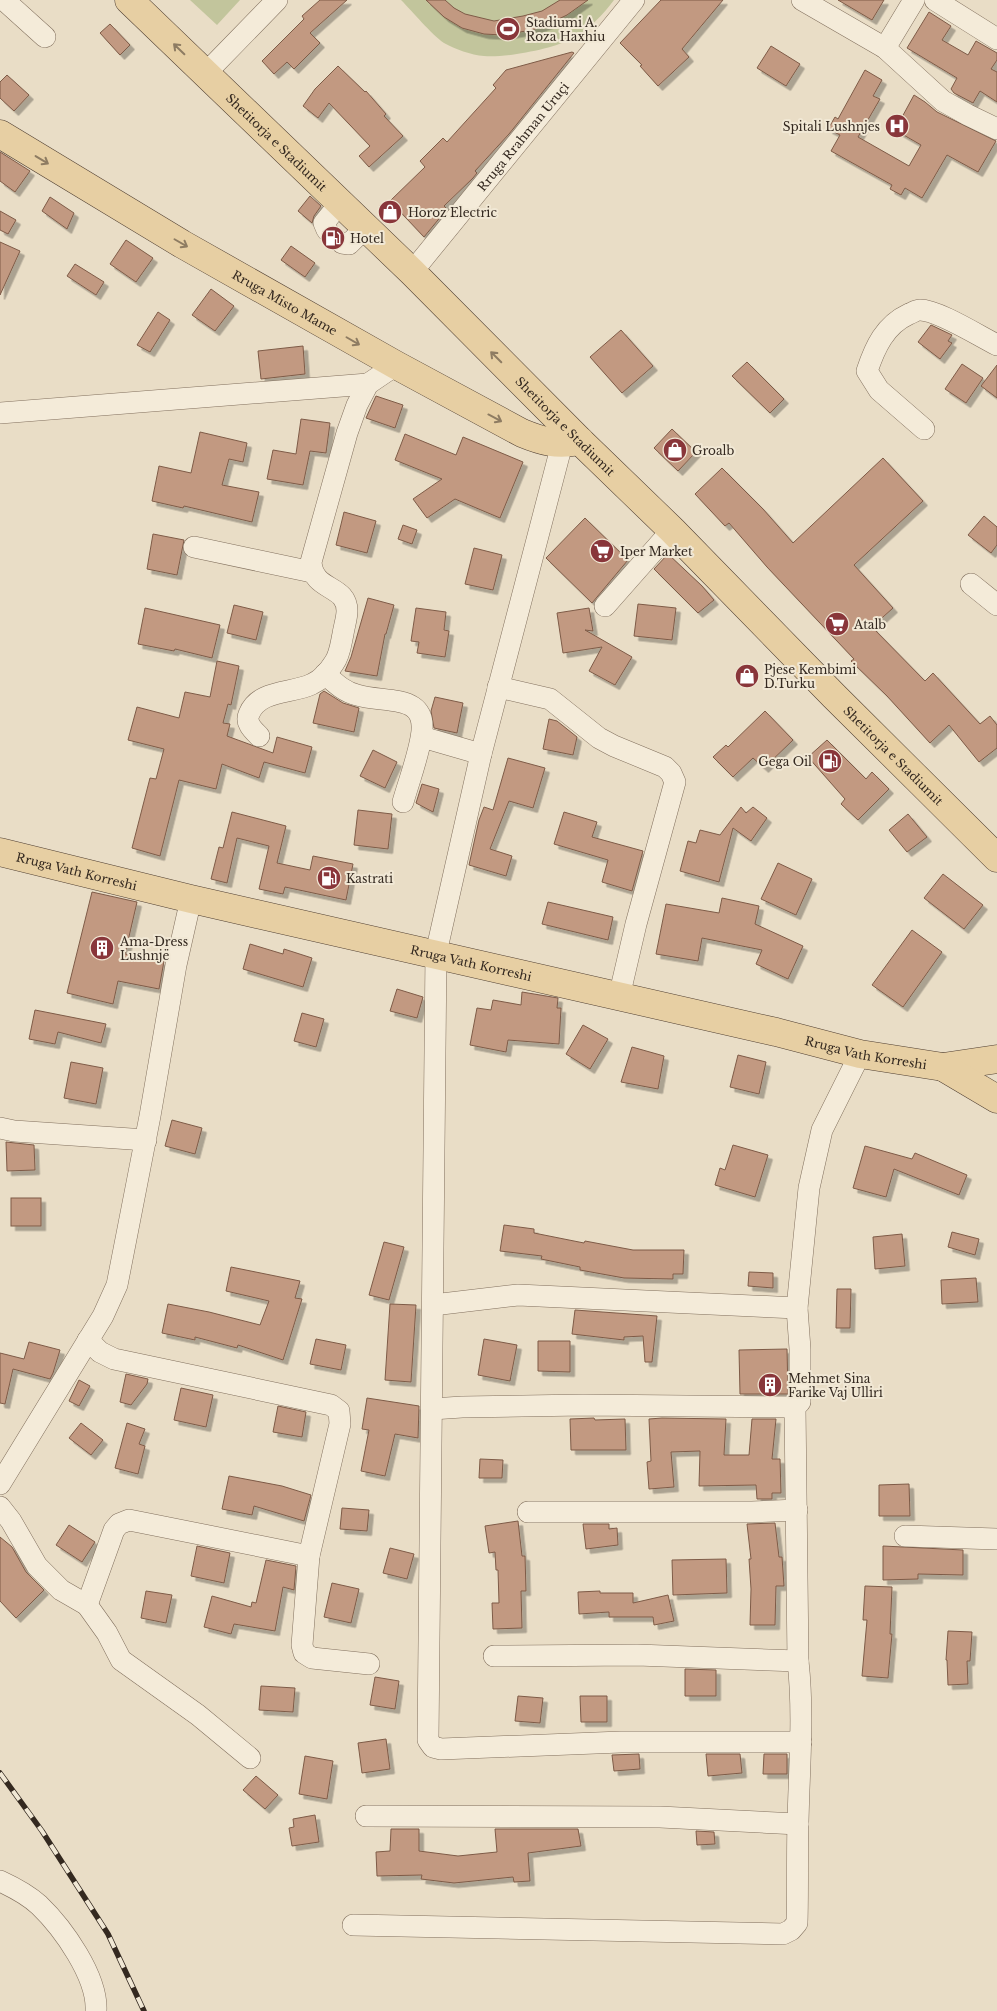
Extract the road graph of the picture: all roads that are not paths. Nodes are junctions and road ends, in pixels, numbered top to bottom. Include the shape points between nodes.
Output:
1 (4, 0) edge
2 (129, 0) edge
3 (276, 0) edge
4 (634, 0) edge
5 (802, 0) edge
6 (914, 0) edge
7 (935, 0) edge
8 (45, 37) dead end
9 (997, 39) edge
10 (885, 48) junction
11 (205, 74) junction
12 (997, 128) edge
13 (0, 134) edge
14 (340, 203) junction
15 (366, 227) junction
16 (412, 272) junction
17 (997, 345) edge
18 (396, 365) junction
19 (368, 384) junction
20 (0, 413) edge
21 (924, 430) dead end
22 (571, 442) junction
23 (672, 530) junction
24 (194, 547) dead end
25 (312, 572) junction
26 (971, 584) dead end
27 (997, 605) edge
28 (605, 606) dead end
29 (325, 674) junction
30 (498, 687) junction
31 (259, 736) dead end
32 (422, 737) junction
33 (481, 754) junction
34 (403, 802) dead end
35 (0, 852) edge
36 (997, 858) edge
37 (191, 899) junction
38 (436, 954) junction
39 (619, 997) junction
40 (860, 1054) junction
41 (997, 1059) edge
42 (943, 1067) junction
43 (997, 1099) edge
44 (0, 1128) edge
45 (146, 1140) junction
46 (434, 1305) junction
47 (797, 1308) junction
48 (88, 1340) junction
49 (795, 1407) junction
50 (432, 1410) junction
51 (0, 1484) edge
52 (0, 1507) edge
53 (797, 1510) junction
54 (528, 1512) dead end
55 (905, 1536) dead end
56 (997, 1539) edge
57 (309, 1556) junction
58 (87, 1605) junction
59 (494, 1656) dead end
60 (798, 1661) junction
61 (370, 1664) dead end
62 (801, 1742) junction
63 (250, 1758) dead end
64 (366, 1816) dead end
65 (798, 1824) junction
66 (0, 1881) edge
67 (353, 1925) dead end
68 (96, 2011) edge

1 - 8 street
11 -> 2 main road, Shetitorja e Stadiumit
3 - 11 street
4 - 16 street, Rruga Rrahman Uruçi
5 - 10 street
6 - 10 street
7 - 9 street
10 - 12 street via 943,101
11 - 14 main road, Shetitorja e Stadiumit
13 -> 18 main road, Rruga Misto Mame via 182,244
14 - 15 main road, Shetitorja e Stadiumit
14 - 15 street via 324,222 334,236 349,244
15 - 16 main road, Shetitorja e Stadiumit
22 -> 16 main road, Shetitorja e Stadiumit
17 - 21 street via 936,314 919,310 902,317 887,330 874,350 867,371 879,390
18 - 19 street
18 -> 22 main road, Rruga Misto Mame via 542,442
19 - 20 street
19 - 25 street via 346,434 311,562
22 - 23 main road, Shetitorja e Stadiumit
22 - 30 street
23 - 28 street
23 - 36 main road, Shetitorja e Stadiumit
24 - 25 street
25 - 29 street via 318,581 345,600 347,610 336,661
26 - 27 street
29 - 31 street via 312,684 263,697 252,706 248,717 251,729
29 - 32 street via 340,688 355,695 406,702 416,708 421,717
30 - 33 street
30 - 39 street via 550,699 599,738 666,768 675,782
32 - 33 street
32 - 34 street
33 - 38 street
35 - 37 main road, Rruga Vath Korreshi
37 - 38 main road, Rruga Vath Korreshi
37 - 45 street via 176,965
38 - 39 main road, Rruga Vath Korreshi
38 - 46 street
39 - 40 main road, Rruga Vath Korreshi
40 - 42 main road, Rruga Vath Korreshi
40 - 47 street via 822,1130 809,1188
41 - 42 main road, Rruga Vath Korreshi
42 - 43 main road, Rruga Vath Korreshi
44 - 45 street
45 - 48 street via 117,1285
46 - 47 street via 518,1295
46 - 50 street
47 - 49 street via 800,1402
48 - 51 street
48 - 57 street via 100,1352 114,1359 331,1405 339,1411 340,1424
49 - 50 street via 583,1405
49 - 53 street
50 - 62 street via 428,1740 433,1747
52 - 58 street via 37,1566 61,1590
53 - 54 street
53 - 60 street
55 - 56 street
57 - 58 street via 129,1520 114,1530
57 - 61 street via 304,1653 312,1658
58 - 63 street via 121,1660 198,1715
59 - 60 street via 637,1655
60 - 62 street
62 - 65 street
64 - 65 street via 660,1818
65 - 67 street via 797,1923 783,1934
66 - 68 street via 39,1905 66,1937 87,1973 97,2000

